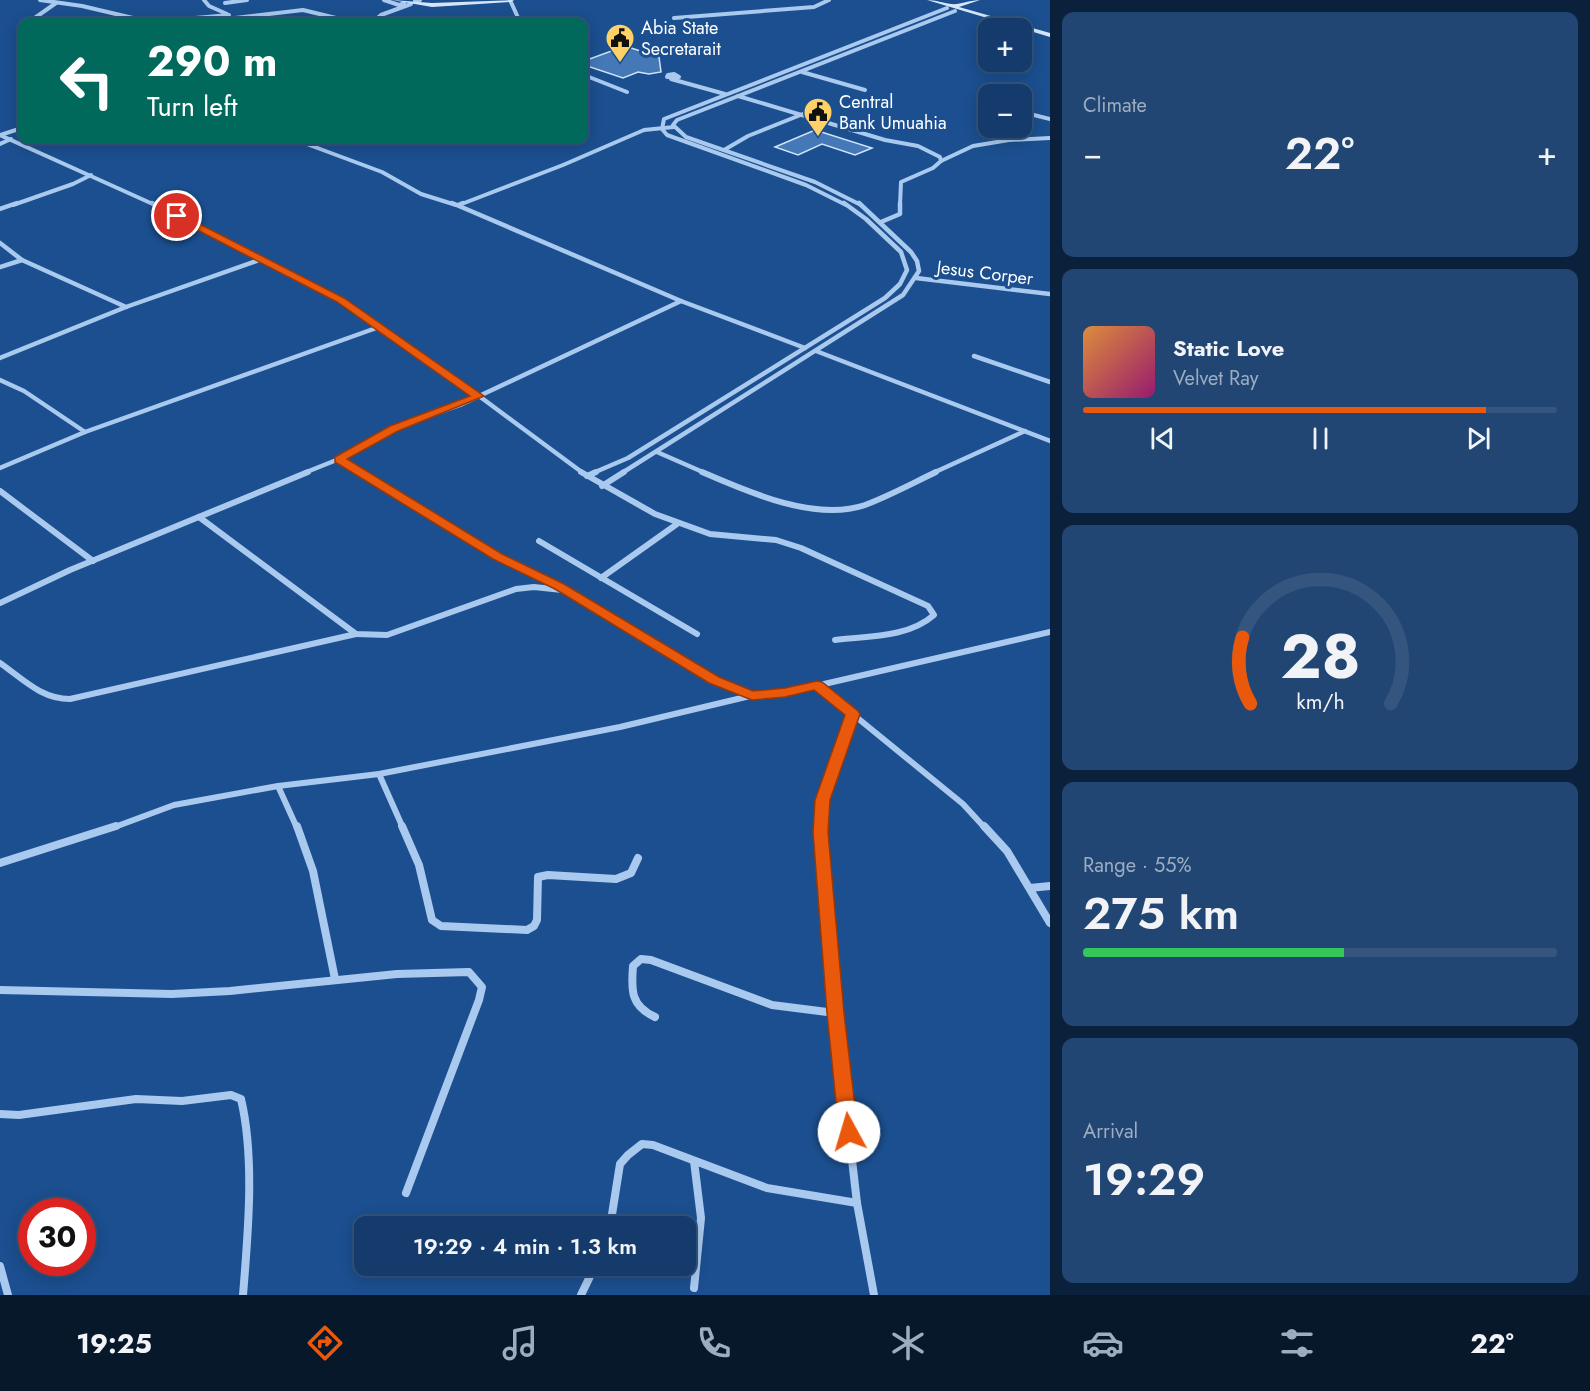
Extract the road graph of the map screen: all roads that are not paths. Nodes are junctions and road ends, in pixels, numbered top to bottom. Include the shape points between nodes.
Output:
1 (40, 0) edge
2 (46, 0) edge
3 (204, 0) edge
4 (247, 0) edge
5 (384, 0) edge
6 (395, 0) edge
7 (476, 0) edge
8 (511, 0) edge
9 (829, 0) edge
10 (919, 0) edge
11 (930, 0) edge
12 (977, 0) edge
13 (412, 2) edge
14 (56, 3) junction
15 (225, 3) dead end
16 (955, 8) junction
17 (229, 15) junction
18 (35, 18) edge
19 (130, 18) edge
20 (200, 18) edge
21 (232, 18) edge
22 (248, 18) edge
23 (336, 18) dead end
24 (378, 18) edge
25 (518, 18) edge
26 (674, 18) dead end
27 (984, 18) edge
28 (1032, 33) edge
29 (1050, 37) edge
30 (790, 69) junction
31 (801, 72) junction
32 (588, 77) edge
33 (865, 90) dead end
34 (627, 92) dead end
35 (728, 93) junction
36 (742, 95) junction
37 (804, 114) junction
38 (1032, 114) edge
39 (1050, 119) edge
40 (662, 127) junction
41 (674, 127) junction
42 (18, 129) edge
43 (0, 135) edge
44 (1050, 138) edge
45 (11, 140) junction
46 (18, 143) edge
47 (0, 144) edge
48 (20, 144) edge
49 (307, 144) edge
50 (724, 150) junction
51 (941, 161) junction
52 (91, 175) junction
53 (458, 205) junction
54 (0, 209) edge
55 (881, 222) junction
56 (0, 243) edge
57 (262, 259) junction
58 (22, 260) junction
59 (0, 267) edge
60 (916, 278) junction
61 (1050, 294) edge
62 (681, 301) junction
63 (126, 307) junction
64 (857, 316) junction
65 (867, 319) junction
66 (379, 327) junction
67 (805, 348) junction
68 (816, 351) junction
69 (974, 356) dead end
70 (0, 358) edge
71 (0, 380) edge
72 (1050, 382) edge
73 (479, 396) junction
74 (706, 410) junction
75 (717, 414) junction
76 (1025, 431) junction
77 (85, 432) junction
78 (1050, 441) edge
79 (657, 452) junction
80 (339, 459) junction
81 (0, 468) edge
82 (588, 476) junction
83 (602, 486) junction
84 (0, 491) edge
85 (199, 517) junction
86 (677, 524) junction
87 (539, 542) dead end
88 (93, 561) junction
89 (601, 578) junction
90 (565, 590) junction
91 (0, 603) edge
92 (1050, 632) edge
93 (356, 634) junction
94 (697, 634) dead end
95 (835, 640) dead end
96 (0, 663) edge
97 (817, 685) junction
98 (752, 695) junction
99 (853, 714) junction
100 (379, 774) junction
101 (278, 786) junction
102 (638, 858) dead end
103 (0, 863) edge
104 (1050, 886) edge
105 (1030, 888) junction
106 (1050, 923) edge
107 (335, 979) junction
108 (0, 990) edge
109 (835, 1013) junction
110 (655, 1017) dead end
111 (0, 1114) edge
112 (694, 1161) junction
113 (406, 1193) dead end
114 (857, 1203) junction
115 (612, 1216) edge
116 (0, 1266) edge
117 (590, 1276) edge
118 (694, 1288) dead end
119 (8, 1295) edge
120 (243, 1295) edge
121 (581, 1295) edge
122 (874, 1295) edge

1 - 2 street
2 - 14 street
3 - 17 street
4 - 15 street
5 - 13 street via 399,5
6 - 13 street
7 - 13 street
8 - 13 street via 446,5
8 - 25 street
9 - 26 street via 814,7
10 - 16 street
11 - 16 street
12 - 16 street
13 - 24 street
14 - 18 street
14 - 19 street
16 - 27 street
16 - 29 street
16 - 30 street
16 - 31 street
17 - 20 street
17 - 21 street
22 - 23 street via 303,10
28 - 29 street
30 - 31 street
30 - 35 street
31 - 33 street
31 - 36 street
32 - 34 street
35 - 35 street via 679,76 667,76 671,78
35 - 36 street
35 - 40 street via 664,119
36 - 37 street
36 - 41 street via 677,120
37 - 50 street
37 - 51 street via 885,140 918,146
38 - 39 street
40 - 41 street
40 - 53 street via 644,130
40 - 64 street via 667,135 838,199 894,244 906,260 905,276 885,298
41 - 50 street via 686,137
42 - 43 street
43 - 45 street
44 - 51 street via 973,146
45 - 46 street
45 - 47 street
48 - 52 street
49 - 53 street via 367,165 433,199
50 - 55 street via 842,194
51 - 55 street via 901,182 900,214
52 - 54 street
52 - 57 street
53 - 62 street via 578,260
55 - 60 street via 917,261
56 - 58 street
57 - 63 street
57 - 66 street via 341,300
58 - 59 street
58 - 63 street
60 - 61 street, Jesus Corper
60 - 65 street via 903,295
62 - 67 street
62 - 73 street
63 - 70 street
64 - 65 street
64 - 67 street
65 - 68 street
66 - 73 street
66 - 77 street
67 - 74 street
68 - 75 street
68 - 76 street
69 - 72 street
71 - 77 street via 24,391
73 - 80 street via 394,429
73 - 82 street
74 - 75 street
74 - 82 street via 628,458
75 - 79 street
76 - 78 street
76 - 79 street via 864,506 836,510 800,506 743,490
77 - 81 street
79 - 83 street
80 - 85 street
80 - 90 street via 498,556
82 - 83 street
83 - 86 street
84 - 88 street
85 - 88 street
85 - 93 street
86 - 89 street
86 - 95 street via 710,534 776,540 801,548 928,606 934,615 929,621 899,632
87 - 89 street
88 - 91 street
89 - 94 street
90 - 93 street via 516,589 387,635
90 - 98 street via 714,680
92 - 97 street
93 - 96 street via 70,699 45,695
97 - 98 street via 785,693
97 - 99 street
98 - 100 street via 620,727
99 - 105 street via 963,804 1006,850
99 - 109 street via 822,800 820,832
100 - 101 street
100 - 102 street via 419,865 432,920 441,926 527,930 537,921 538,877 616,879 631,873
101 - 103 street via 174,805 88,837
101 - 107 street via 313,871
104 - 105 street
105 - 106 street
107 - 108 street via 172,994
107 - 113 street via 470,972 483,987
109 - 110 street via 772,1005 641,959 633,966 632,982 641,1010
109 - 114 street
111 - 120 street via 136,1099 182,1101 231,1095 241,1099 246,1124 248,1229
112 - 114 street via 767,1188
112 - 115 street via 653,1145 642,1144 634,1149 616,1169
112 - 118 street via 701,1218
114 - 122 street
116 - 119 street
117 - 121 street

